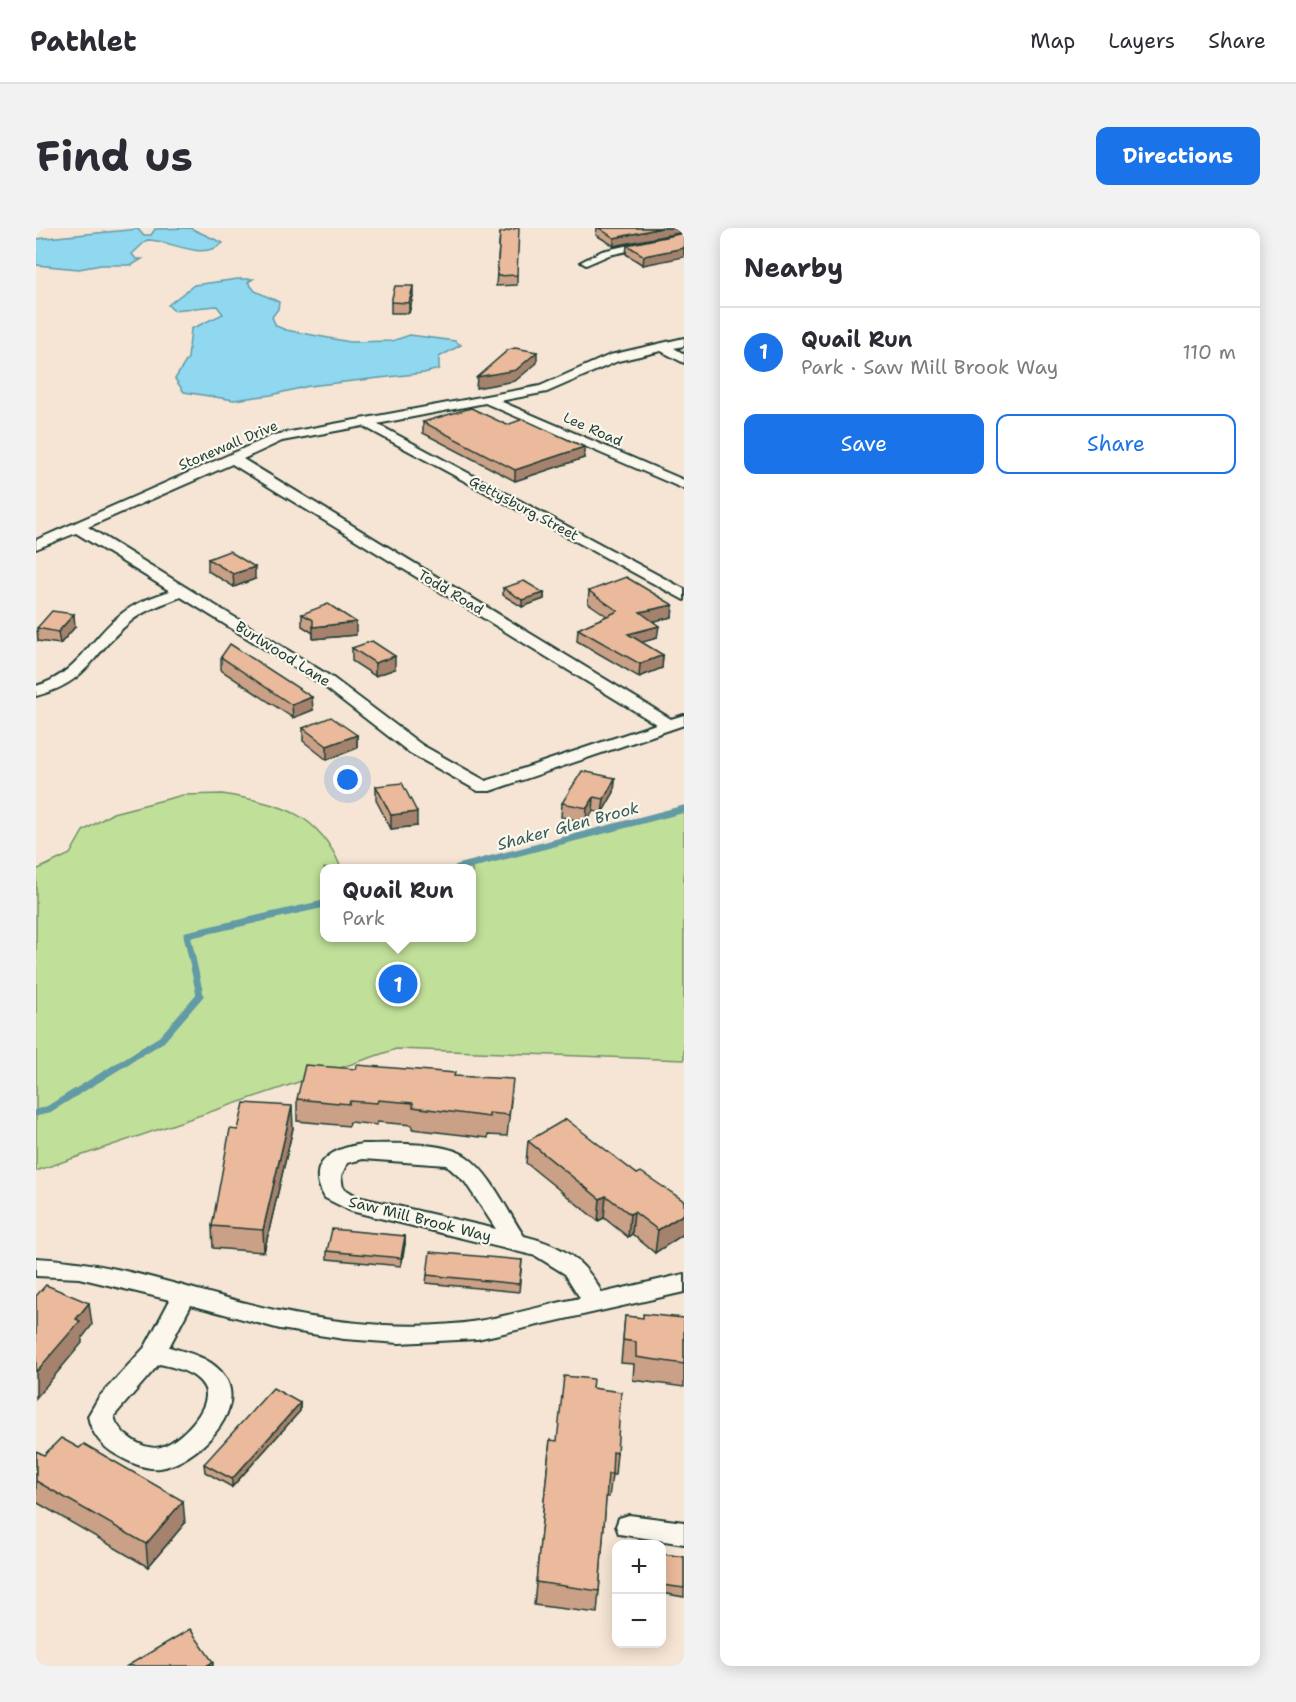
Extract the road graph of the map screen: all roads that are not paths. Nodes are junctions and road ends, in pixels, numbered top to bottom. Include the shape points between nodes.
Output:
1 (684, 236) edge
2 (586, 262) dead end
3 (684, 342) edge
4 (662, 346) junction
5 (684, 359) edge
6 (490, 401) junction
7 (365, 422) junction
8 (232, 458) junction
9 (684, 485) edge
10 (77, 527) junction
11 (36, 545) edge
12 (183, 591) junction
13 (684, 595) edge
14 (36, 692) edge
15 (677, 723) edge
16 (516, 1242) junction
17 (36, 1267) edge
18 (684, 1283) edge
19 (184, 1295) junction
20 (596, 1303) junction
21 (154, 1353) junction
22 (629, 1526) dead end
23 (684, 1533) edge

1 - 2 street via 610,252
3 - 4 street, Stonewall Drive
4 - 5 street
4 - 6 street, Stonewall Drive via 614,358 548,388
6 - 7 street, Stonewall Drive
6 - 9 street, Lee Road
7 - 8 street, Stonewall Drive via 290,435
7 - 13 street, Gettysburg Street
8 - 10 street, Stonewall Drive
8 - 15 street, Todd Road
10 - 11 street, Stonewall Drive
10 - 12 street, Burlwood Lane
12 - 14 street via 127,617 72,677
12 - 15 street, Burlwood Lane via 327,681 416,748 484,786
16 - 16 street, Saw Mill Brook Way via 466,1168 454,1159 354,1151 339,1158 331,1172 333,1192 351,1203
16 - 20 street, Saw Mill Brook Way via 549,1251 569,1262
17 - 19 street via 93,1271
18 - 20 street
19 - 20 street via 297,1323 399,1334 477,1330
19 - 21 street
21 - 21 street via 108,1404 102,1420 113,1439 128,1449 146,1457 163,1458 180,1450 211,1418 217,1408 218,1391 210,1377 194,1365
22 - 23 street

